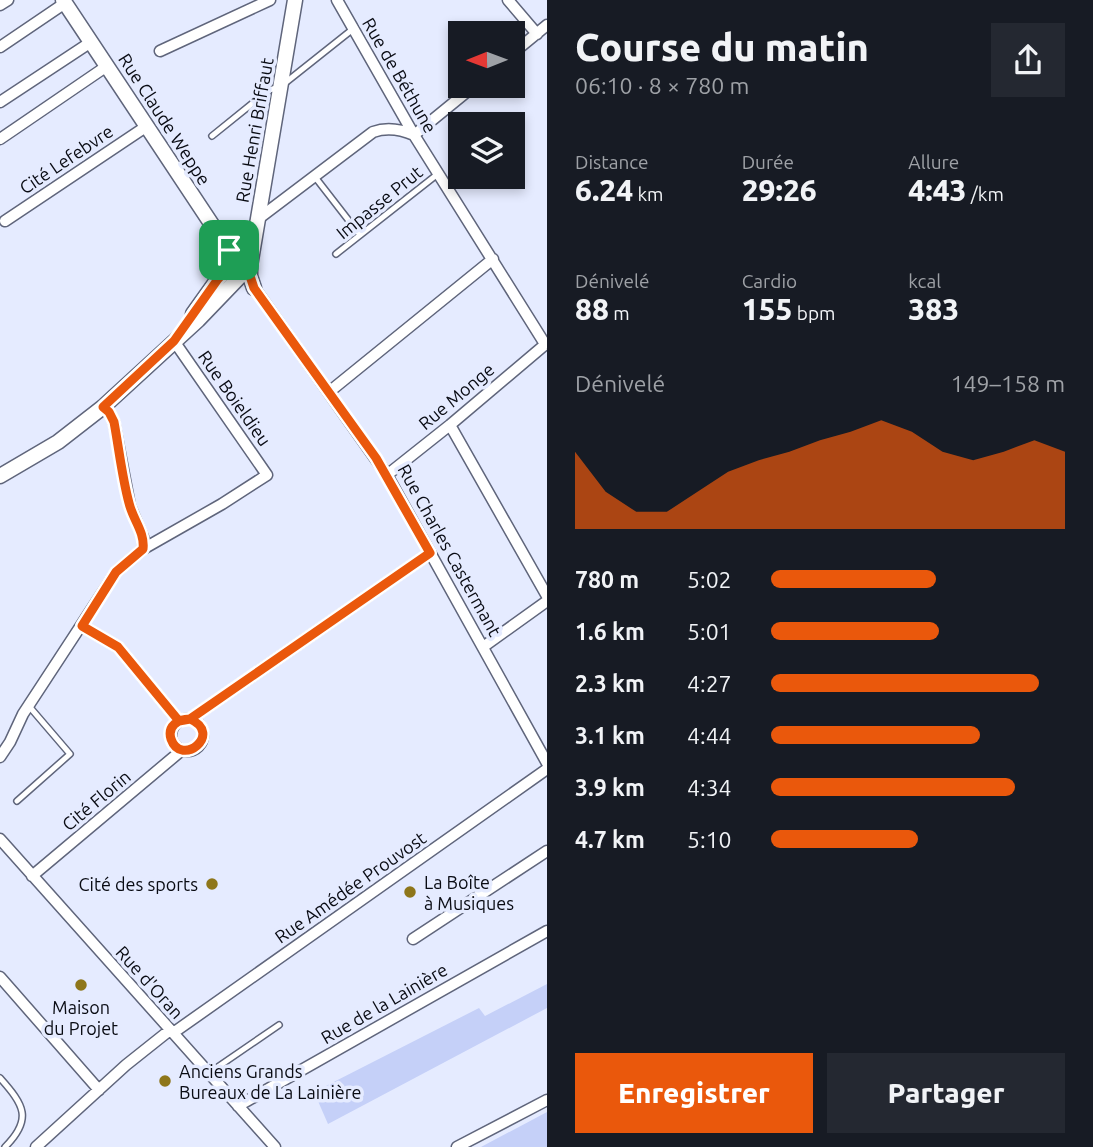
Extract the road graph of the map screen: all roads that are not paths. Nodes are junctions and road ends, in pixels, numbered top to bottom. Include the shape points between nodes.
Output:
1 (8, 0) edge
2 (270, 0) edge
3 (295, 0) edge
4 (337, 0) edge
5 (508, 0) edge
6 (64, 1) edge
7 (0, 5) edge
8 (547, 25) edge
9 (353, 29) junction
10 (537, 34) junction
11 (91, 42) junction
12 (525, 44) edge
13 (0, 47) edge
14 (160, 51) dead end
15 (107, 66) junction
16 (280, 87) junction
17 (459, 98) edge
18 (0, 102) edge
19 (401, 111) junction
20 (147, 126) junction
21 (390, 129) junction
22 (414, 135) junction
23 (212, 136) dead end
24 (0, 139) edge
25 (439, 173) junction
26 (314, 176) junction
27 (258, 219) junction
28 (5, 221) dead end
29 (360, 235) junction
30 (222, 239) junction
31 (253, 244) junction
32 (336, 254) dead end
33 (492, 259) junction
34 (235, 260) junction
35 (247, 269) junction
36 (254, 288) joint
37 (174, 341) junction
38 (546, 344) edge
39 (329, 392) junction
40 (103, 407) junction
41 (450, 425) junction
42 (387, 475) junction
43 (0, 476) edge
44 (143, 549) junction
45 (430, 553) junction
46 (547, 596) edge
47 (547, 601) edge
48 (82, 626) junction
49 (483, 647) junction
50 (28, 705) junction
51 (184, 720) junction
52 (182, 750) junction
53 (0, 757) edge
54 (547, 763) edge
55 (547, 769) edge
56 (17, 802) dead end
57 (0, 839) edge
58 (547, 851) edge
59 (32, 876) junction
60 (547, 931) edge
61 (413, 939) dead end
62 (0, 977) edge
63 (279, 1025) dead end
64 (171, 1031) junction
65 (209, 1073) junction
66 (0, 1078) edge
67 (99, 1090) junction
68 (547, 1100) edge
69 (238, 1106) junction
70 (5, 1147) edge
71 (36, 1147) edge
72 (275, 1147) edge
73 (457, 1147) edge

1 - 7 street
2 - 14 street
3 - 16 street, Rue Henri Briffaut
4 - 9 street, Rue de Béthune
5 - 10 street
6 - 11 street, Rue Claude Weppe
6 - 13 street
8 - 10 street
9 - 16 lane
9 - 19 street, Rue de Béthune
10 - 12 street
11 - 15 street, Rue Claude Weppe
11 - 18 street
15 - 20 street, Rue Claude Weppe
15 - 24 street
16 - 23 lane via 269,90
16 - 27 street, Rue Henri Briffaut
17 - 22 street
19 - 21 street
19 - 22 street, Rue de Béthune
20 - 28 street, Cité Lefebvre
20 - 30 street, Rue Claude Weppe
21 - 22 street
21 - 26 street via 363,138
22 - 25 street, Rue de Béthune
25 - 29 lane, Impasse Prut
25 - 33 street, Rue de Béthune
26 - 27 street
26 - 29 lane
27 - 31 street, Rue Henri Briffaut
29 - 32 lane, Impasse Prut
30 - 31 street via 241,254
30 - 34 street, Rue Claude Weppe
31 - 35 street, Rue Henri Briffaut
33 - 38 street, Rue de Béthune
33 - 39 street
34 - 35 street
34 - 37 street
35 - 36 street
35 - 37 street
36 - 39 street, Rue Charles Castermant
37 - 40 street
37 - 44 street, Rue Boieldieu via 267,475
38 - 41 street, Rue Monge
39 - 42 street, Rue Charles Castermant
40 - 43 street via 58,442
40 - 44 street via 114,422 130,506 144,537
41 - 42 street, Rue Monge
41 - 46 street
42 - 45 street, Rue Charles Castermant
44 - 48 street via 116,572
45 - 49 street, Rue Charles Castermant
45 - 51 street
47 - 49 street
48 - 50 street
48 - 51 street via 118,647
49 - 54 street, Rue Charles Castermant
50 - 53 street
50 - 56 lane via 70,754
51 - 52 street via 172,727 171,735
51 - 52 street via 197,722 202,739 193,749
52 - 59 street, Cité Florin
55 - 64 street, Rue Amédée Prouvost
57 - 59 street, Rue d'Oran
58 - 61 street
59 - 64 street, Rue d'Oran
60 - 69 street, Rue de la Lainière
62 - 67 street
63 - 65 lane
64 - 65 street, Rue d'Oran
64 - 67 street, Rue Amédée Prouvost
65 - 69 street, Rue d'Oran
66 - 70 lane via 17,1097 23,1116
67 - 71 street, Rue Amédée Prouvost
68 - 73 street
69 - 72 street, Rue d'Oran

